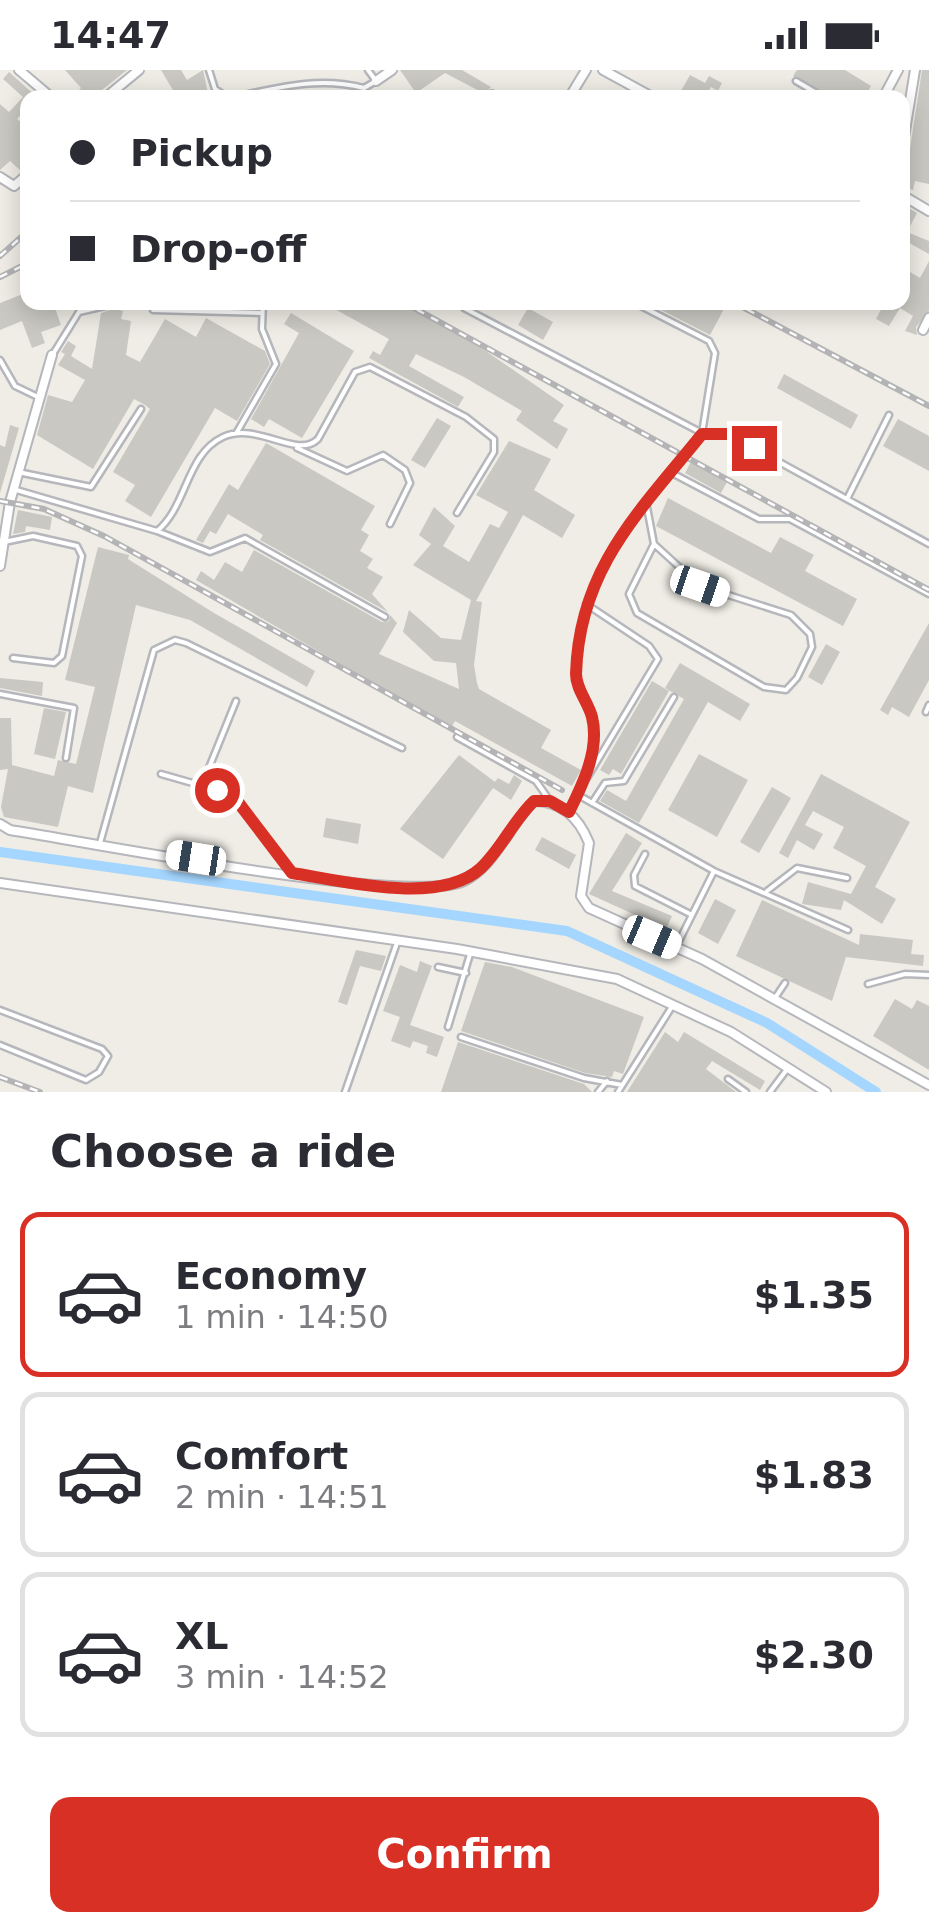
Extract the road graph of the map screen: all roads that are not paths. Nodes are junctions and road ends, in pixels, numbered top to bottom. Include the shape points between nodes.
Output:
1 (19, 70) edge
2 (368, 70) edge
3 (392, 70) edge
4 (603, 70) edge
5 (915, 70) edge
6 (133, 72) edge
7 (376, 81) junction
8 (796, 81) dead end
9 (43, 90) edge
10 (114, 90) edge
11 (267, 90) edge
12 (639, 90) edge
13 (811, 90) edge
14 (910, 100) edge
15 (88, 310) edge
16 (153, 310) dead end
17 (261, 310) edge
18 (468, 310) edge
19 (649, 310) edge
20 (261, 314) junction
21 (929, 318) edge
22 (922, 330) dead end
23 (52, 355) joint
24 (0, 360) edge
25 (40, 398) junction
26 (140, 409) dead end
27 (889, 415) dead end
28 (237, 432) junction
29 (702, 434) junction
30 (293, 446) junction
31 (18, 472) junction
32 (670, 472) junction
33 (14, 490) junction
34 (847, 499) junction
35 (646, 502) junction
36 (457, 512) dead end
37 (390, 524) dead end
38 (157, 531) junction
39 (4, 542) junction
40 (654, 544) junction
41 (929, 544) edge
42 (0, 566) edge
43 (929, 594) edge
44 (586, 604) junction
45 (385, 617) dead end
46 (13, 658) dead end
47 (0, 694) edge
48 (674, 697) dead end
49 (236, 701) dead end
50 (929, 705) edge
51 (926, 712) dead end
52 (457, 738) dead end
53 (402, 748) dead end
54 (66, 758) dead end
55 (161, 774) dead end
56 (585, 781) junction
57 (202, 786) junction
58 (578, 796) junction
59 (550, 801) junction
60 (592, 803) junction
61 (569, 812) junction
62 (0, 824) edge
63 (100, 844) junction
64 (646, 854) dead end
65 (714, 870) junction
66 (292, 873) junction
67 (847, 878) dead end
68 (0, 884) edge
69 (766, 893) junction
70 (692, 915) junction
71 (848, 930) dead end
72 (398, 940) junction
73 (676, 947) junction
74 (472, 952) junction
75 (438, 967) dead end
76 (466, 973) junction
77 (929, 975) edge
78 (785, 983) dead end
79 (868, 984) dead end
80 (775, 998) junction
81 (673, 1005) junction
82 (0, 1010) edge
83 (448, 1027) dead end
84 (461, 1037) dead end
85 (0, 1045) edge
86 (788, 1068) junction
87 (728, 1079) dead end
88 (606, 1081) junction
89 (622, 1085) junction
90 (929, 1085) edge
91 (811, 1088) edge
92 (345, 1092) edge
93 (598, 1092) edge
94 (618, 1092) edge
95 (746, 1092) edge
96 (770, 1092) edge
97 (826, 1092) edge

1 - 9 street
2 - 7 lane
3 - 7 street
4 - 12 street
5 - 14 street
6 - 10 street
7 - 11 lane via 364,88 334,80
8 - 13 lane
15 - 23 lane via 79,312
16 - 20 lane
17 - 20 lane
18 - 29 lane
19 - 29 lane via 709,342 715,353
20 - 28 lane via 276,364
21 - 22 street
23 - 25 street
24 - 25 lane via 15,386
25 - 31 street
26 - 31 lane via 90,488
27 - 34 lane
28 - 30 lane via 271,435
28 - 38 lane via 204,450
29 - 32 lane
29 - 34 lane via 728,434
30 - 36 lane via 314,444 356,372 376,369 494,439 494,452
30 - 37 lane via 346,470 382,455 406,470 410,483
31 - 33 street
32 - 35 lane
32 - 43 lane via 758,520 790,519
33 - 38 lane
33 - 39 street
34 - 41 lane
35 - 40 lane
35 - 44 lane via 604,559
38 - 45 lane via 210,552 245,538
39 - 42 street
39 - 46 lane via 33,536 77,546 82,556 59,661
40 - 40 lane via 700,586 802,623 812,647 786,690 764,686 637,612 629,594
44 - 56 lane via 576,679 592,717
44 - 56 lane via 658,659
47 - 54 lane via 74,708
48 - 60 lane via 624,782 605,784
49 - 57 lane
50 - 51 lane
52 - 59 lane via 536,781
53 - 63 lane via 186,643 164,643 154,650
55 - 57 lane
56 - 58 lane
57 - 66 lane via 238,802
58 - 60 lane
58 - 61 lane
59 - 61 street
59 - 66 street via 534,801 464,881 390,888
60 - 65 lane
61 - 73 street via 590,842 581,896 589,908
62 - 63 street
63 - 66 street
64 - 70 lane via 634,875 636,886
65 - 69 lane
65 - 70 lane
67 - 69 lane via 797,868
68 - 72 street
69 - 71 lane
70 - 73 lane
72 - 74 street
72 - 92 lane
73 - 80 street
74 - 76 lane
74 - 81 street via 617,978
75 - 76 lane
76 - 83 lane
77 - 79 lane
78 - 80 lane
80 - 90 street
81 - 86 street
81 - 89 lane
82 - 85 lane via 108,1056 86,1080
84 - 88 lane
86 - 91 street
86 - 96 lane
87 - 95 lane
88 - 89 lane
88 - 93 lane
89 - 94 lane
91 - 97 street

